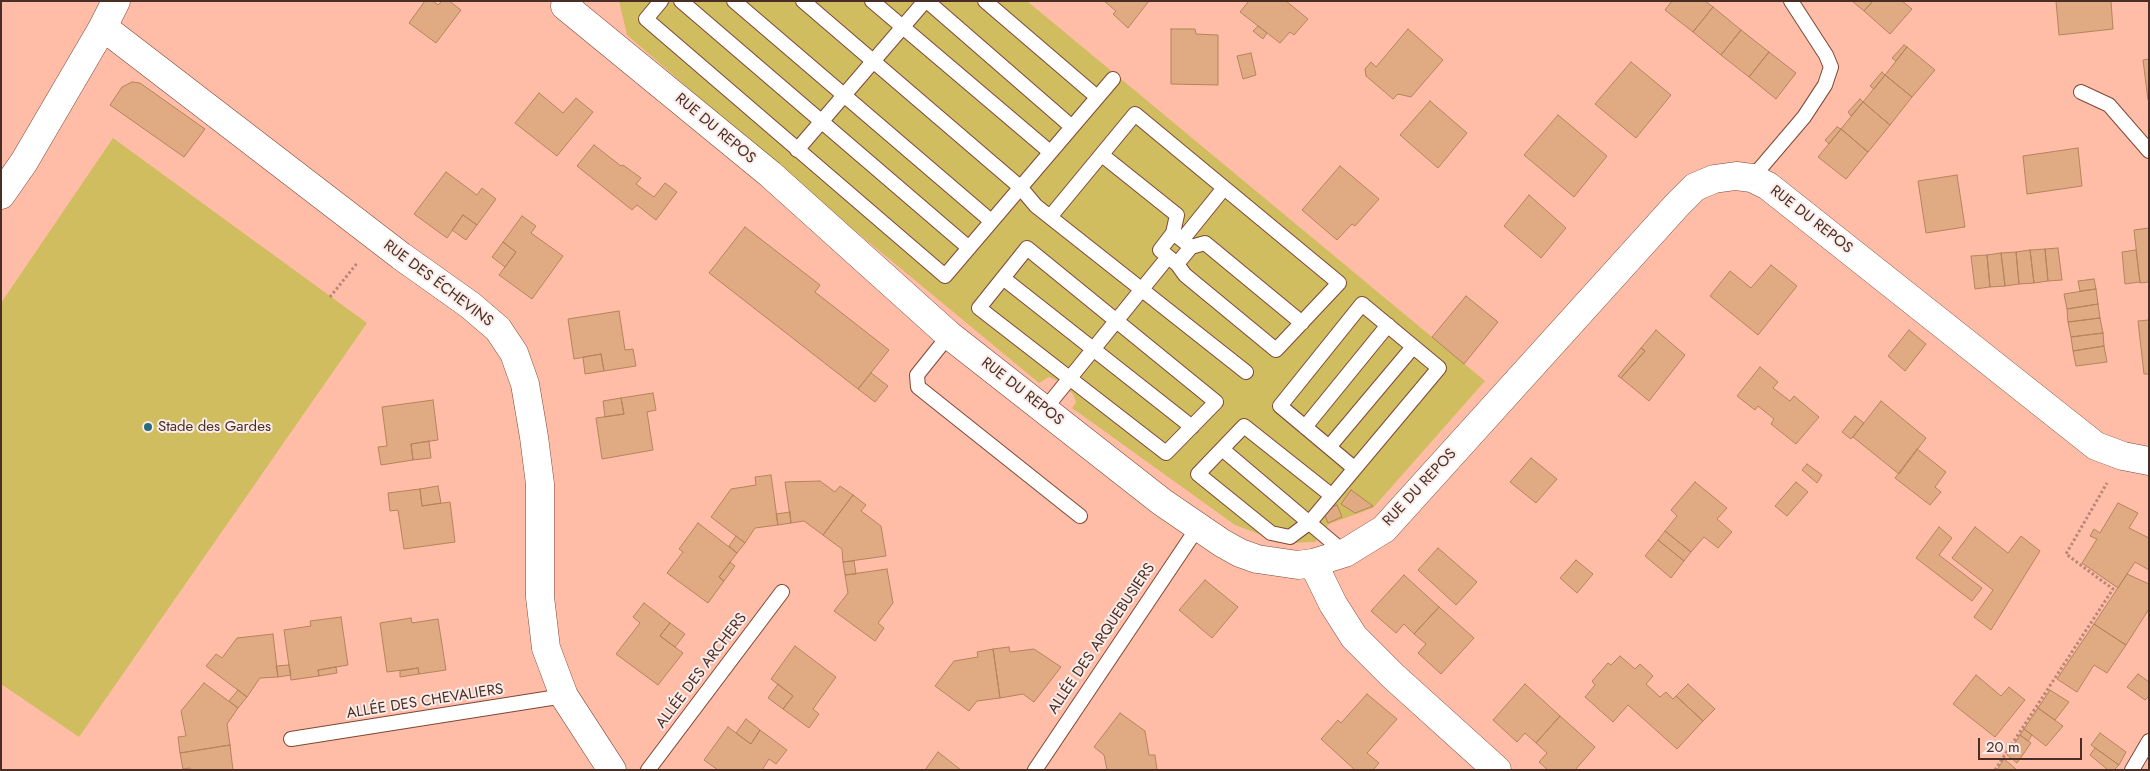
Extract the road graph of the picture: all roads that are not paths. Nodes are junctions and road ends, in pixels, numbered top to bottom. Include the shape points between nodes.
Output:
1 (116, 1) edge
2 (661, 1) edge
3 (681, 1) edge
4 (734, 1) edge
5 (803, 1) edge
6 (872, 1) edge
7 (926, 1) edge
8 (986, 1) edge
9 (1791, 1) edge
10 (567, 3) edge
11 (103, 27) junction
12 (903, 27) junction
13 (873, 61) junction
14 (1113, 79) dead end
15 (2081, 92) dead end
16 (844, 96) junction
17 (1097, 97) junction
18 (821, 122) junction
19 (1072, 127) junction
20 (797, 150) junction
21 (2149, 151) edge
22 (1050, 152) junction
23 (1102, 155) junction
24 (1752, 178) junction
25 (1020, 187) junction
26 (1224, 188) junction
27 (1, 195) edge
28 (1050, 217) junction
29 (991, 221) junction
30 (1182, 240) junction
31 (969, 248) junction
32 (1173, 260) junction
33 (1003, 278) junction
34 (1142, 289) junction
35 (1116, 321) junction
36 (1302, 323) junction
37 (1388, 326) junction
38 (949, 335) junction
39 (1413, 346) junction
40 (1093, 349) junction
41 (1246, 372) dead end
42 (1069, 379) junction
43 (1044, 410) junction
44 (1192, 426) junction
45 (1305, 427) junction
46 (1329, 447) junction
47 (1222, 449) junction
48 (2136, 458) edge
49 (1354, 468) junction
50 (1331, 495) junction
51 (1080, 516) dead end
52 (1310, 522) junction
53 (1198, 527) junction
54 (1345, 553) junction
55 (1313, 564) junction
56 (782, 592) dead end
57 (564, 696) junction
58 (291, 739) dead end
59 (2149, 741) edge
60 (612, 770) edge
61 (648, 770) edge
62 (1035, 770) edge
63 (1497, 770) edge
64 (2132, 770) edge

1 - 11 street
2 - 20 lane via 646,19
3 - 18 lane
4 - 16 lane
5 - 13 lane
6 - 12 lane
7 - 12 lane
7 - 19 lane
8 - 17 lane
9 - 24 lane via 1831,67 1825,85 1804,117
10 - 38 street, RUE DU REPOS via 770,174
11 - 27 street via 24,162
11 - 57 street, RUE DES ÉCHEVINS via 377,238 470,304 498,329 514,353 525,384 540,484 540,597 546,648
12 - 13 lane
12 - 22 lane
13 - 16 lane
13 - 25 lane
14 - 17 lane
15 - 21 lane via 2109,105
16 - 18 lane
16 - 29 lane
17 - 19 lane
18 - 20 lane
18 - 31 lane
19 - 22 lane
20 - 31 lane via 945,276
22 - 25 lane
23 - 26 lane via 1135,114
23 - 28 lane
23 - 30 lane via 1177,215
24 - 48 street, RUE DU REPOS via 1768,186 2096,446
24 - 54 street, RUE DU REPOS via 1714,179 1695,187 1397,516
25 - 28 lane
25 - 29 lane
26 - 30 lane
26 - 36 lane via 1339,283
28 - 34 lane
29 - 31 lane
30 - 32 lane
30 - 32 lane via 1160,250
30 - 36 lane via 1205,243
32 - 34 lane
32 - 36 lane via 1185,275 1276,350
33 - 35 lane via 1027,248
33 - 40 lane
33 - 42 lane via 979,308
34 - 35 lane
34 - 41 lane
35 - 40 lane
35 - 44 lane via 1216,402
37 - 39 lane
37 - 45 lane
37 - 45 lane via 1362,304 1356,311 1280,406
38 - 43 street, RUE DU REPOS
38 - 51 lane via 917,375 918,387
39 - 46 lane
39 - 49 lane via 1439,368
40 - 42 lane
40 - 44 lane
42 - 43 lane
42 - 44 lane via 1166,452
43 - 53 street, RUE DU REPOS
45 - 46 lane
46 - 49 lane
47 - 50 lane via 1244,426
47 - 52 lane
47 - 52 lane via 1198,474 1271,533 1290,537
49 - 50 lane
50 - 52 lane
52 - 54 lane
53 - 55 street, RUE DU REPOS via 1240,553 1257,559
53 - 62 lane, ALLÉE DES ARQUEBUSIERS
54 - 55 street, RUE DU REPOS
55 - 63 street via 1354,638
56 - 61 lane, ALLÉE DES ARCHERS
57 - 58 lane, ALLÉE DES CHEVALIERS
57 - 60 street, RUE DES ÉCHEVINS
59 - 64 lane

